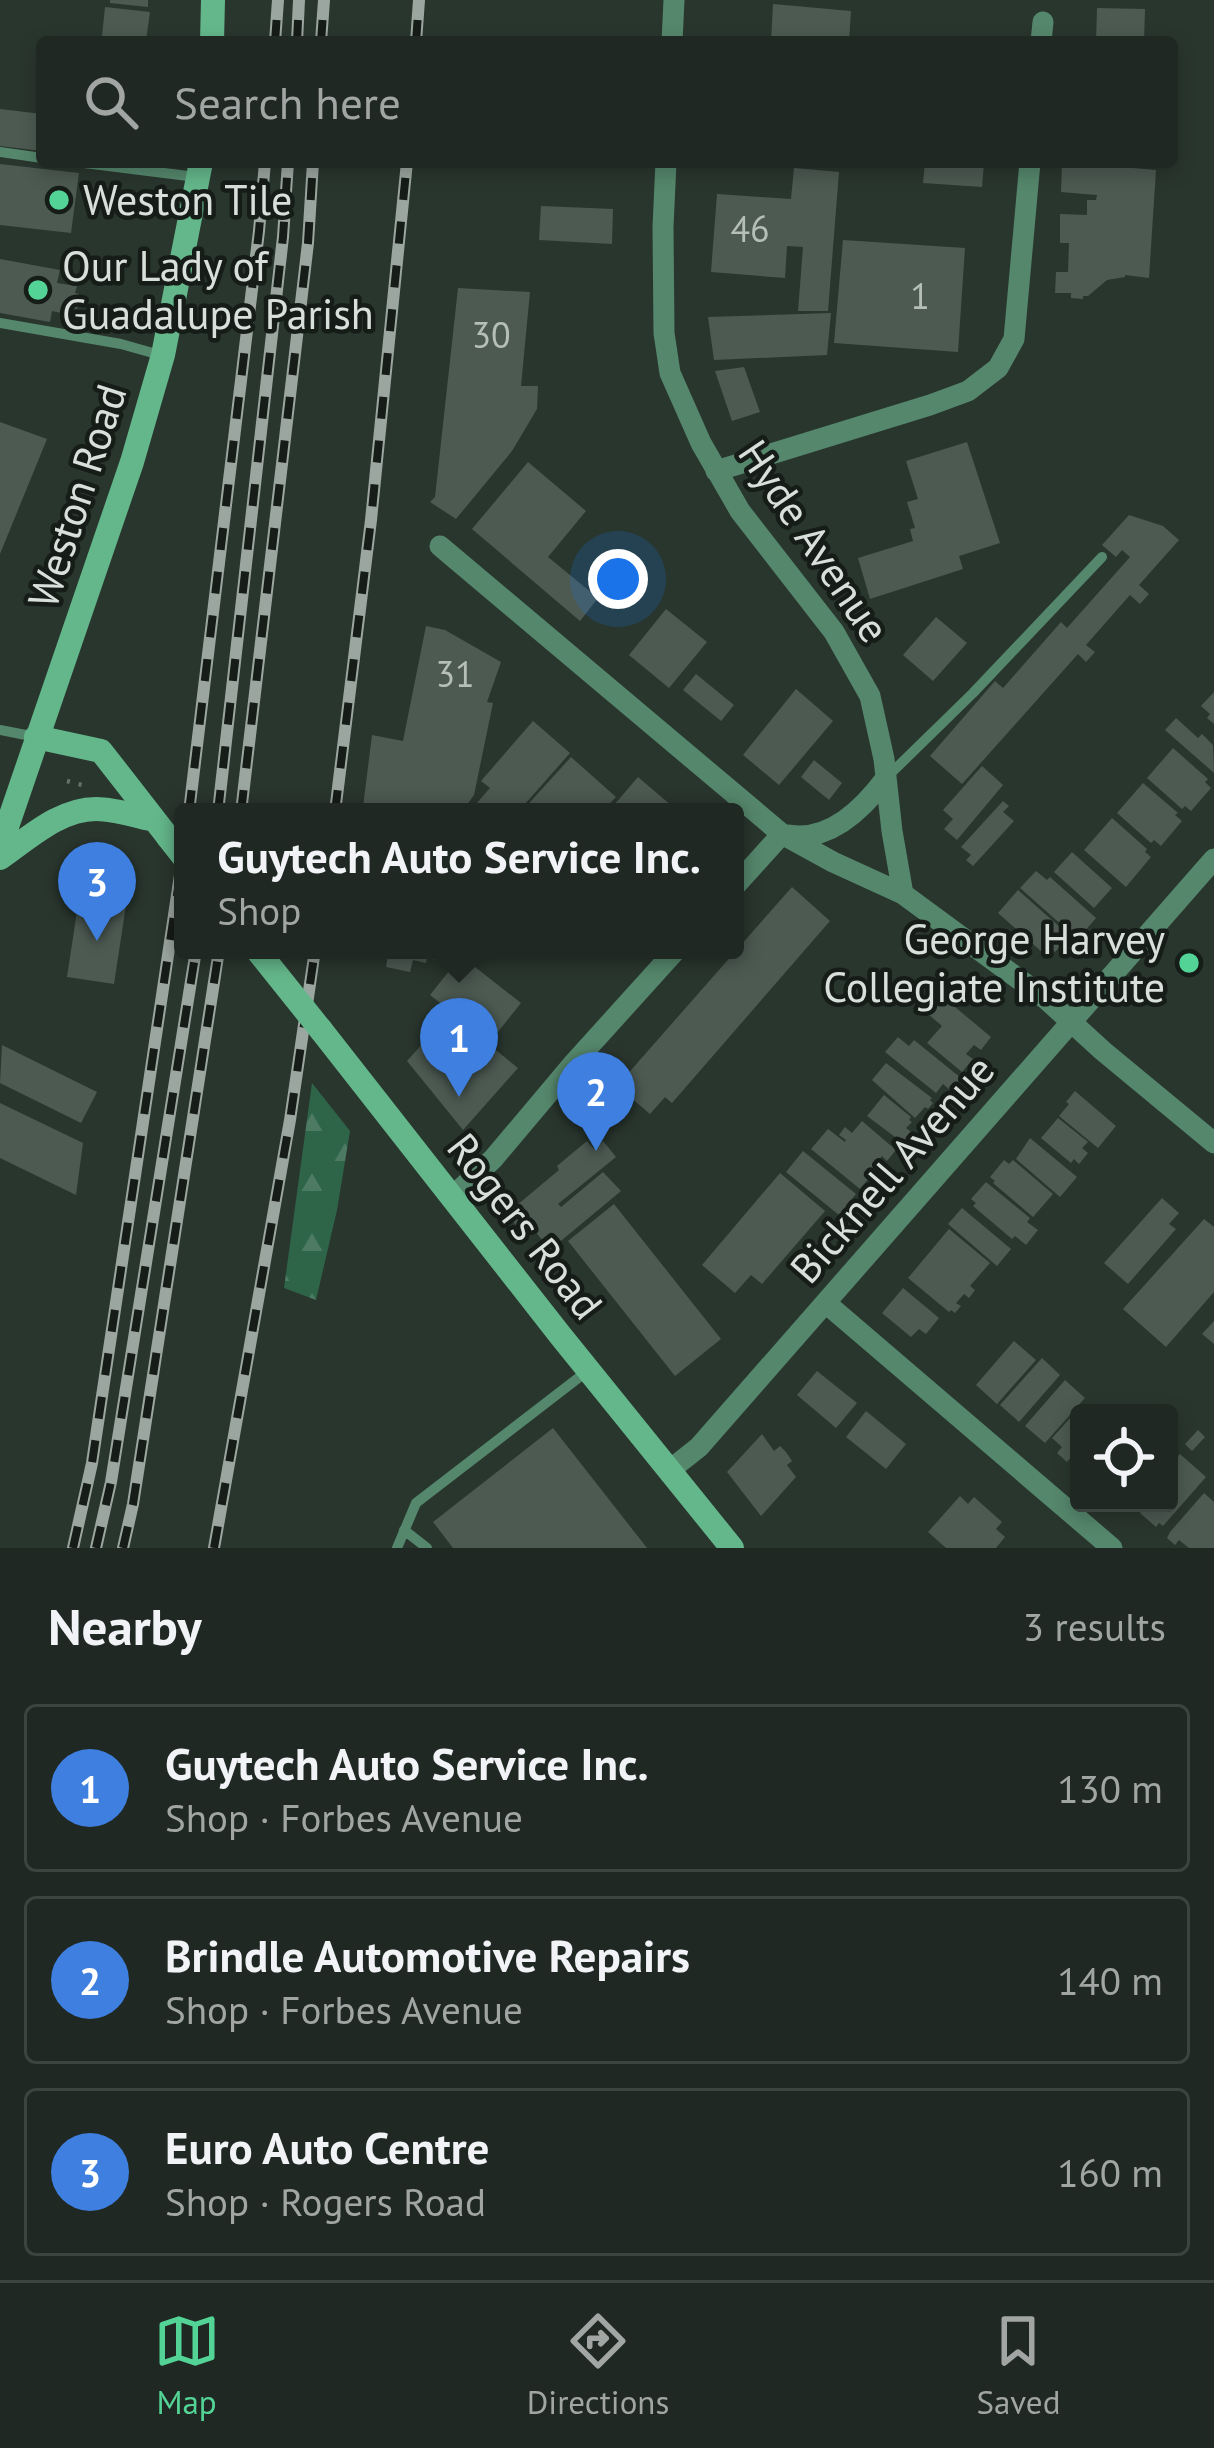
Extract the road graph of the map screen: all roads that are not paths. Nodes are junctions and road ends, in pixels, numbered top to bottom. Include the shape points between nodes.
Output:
1 (213, 0) edge
2 (674, 0) edge
3 (212, 36) edge
4 (672, 36) edge
5 (0, 152) edge
6 (36, 157) edge
7 (169, 168) edge
8 (666, 168) edge
9 (1029, 168) edge
10 (200, 170) edge
11 (0, 323) edge
12 (163, 356) junction
13 (716, 471) junction
14 (440, 546) dead end
15 (1102, 557) dead end
16 (0, 730) edge
17 (36, 736) junction
18 (886, 778) junction
19 (782, 834) junction
20 (168, 838) edge
21 (0, 847) edge
22 (0, 858) edge
23 (1214, 860) edge
24 (744, 876) edge
25 (903, 894) junction
26 (264, 959) edge
27 (668, 959) edge
28 (1073, 1023) junction
29 (1214, 1143) edge
30 (453, 1196) junction
31 (826, 1304) junction
32 (589, 1370) junction
33 (670, 1470) junction
34 (404, 1530) junction
35 (397, 1548) edge
36 (427, 1548) edge
37 (732, 1548) edge
38 (1112, 1548) edge

1 - 3 main road
2 - 4 street
5 - 6 lane
7 - 10 lane
8 - 13 street, Hyde Avenue via 670,373
9 - 13 street via 1014,339 998,368 930,405
10 - 12 main road, Weston Road
11 - 12 lane
12 - 17 main road, Weston Road
13 - 18 street, Hyde Avenue via 856,668 878,725
14 - 19 street
15 - 18 lane
16 - 17 lane
17 - 20 main road via 101,752
17 - 21 main road, Weston Road
18 - 19 street via 836,826 811,836
18 - 25 street, Hyde Avenue
19 - 24 street
19 - 25 street
20 - 22 main road via 98,808 62,816
23 - 28 street, Bicknell Avenue
25 - 28 street
26 - 30 main road, Rogers Road, bridge
27 - 30 street
28 - 29 street
28 - 31 street, Bicknell Avenue
30 - 32 main road, Rogers Road
31 - 33 street, Bicknell Avenue
31 - 38 street
32 - 33 main road, Rogers Road
32 - 34 lane via 416,1503
33 - 37 main road, Rogers Road
34 - 35 lane
34 - 36 lane

